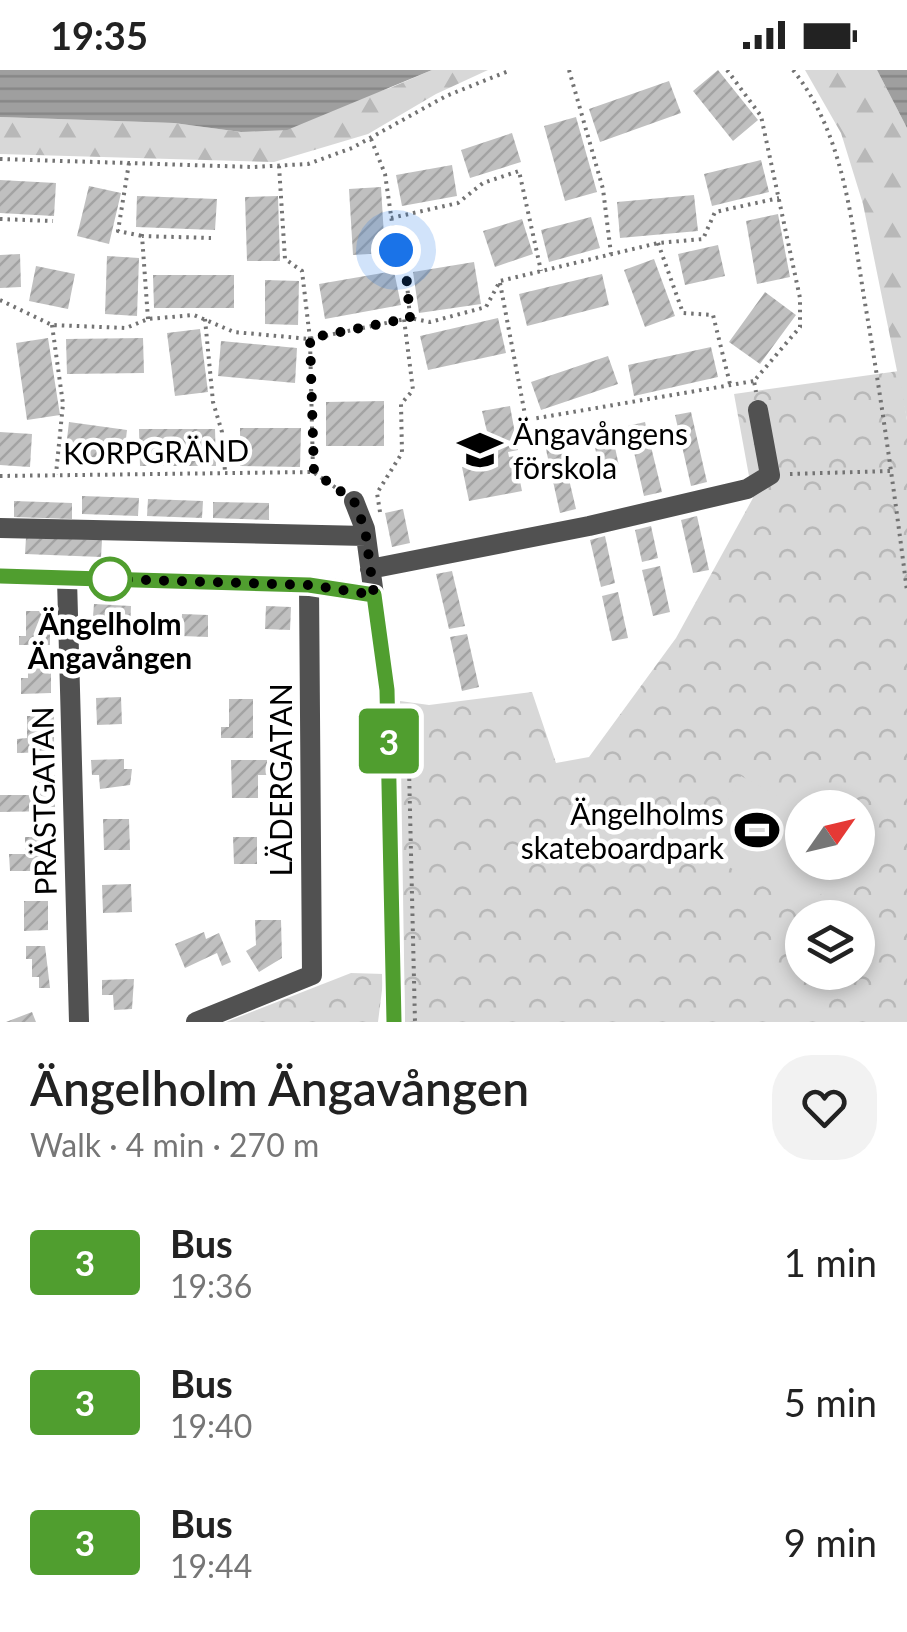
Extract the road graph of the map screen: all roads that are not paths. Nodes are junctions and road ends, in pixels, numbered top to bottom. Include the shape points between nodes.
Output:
1 (758, 410) road end
2 (354, 501) road end
3 (0, 528) edge
4 (366, 536) junction
5 (370, 570) junction
6 (0, 576) edge
7 (67, 578) junction
8 (309, 585) junction
9 (374, 595) junction
10 (79, 1022) edge
11 (196, 1022) edge
12 (394, 1022) edge

1 - 5 street via 770,475 747,489
2 - 4 street
3 - 4 street
4 - 5 street
5 - 9 street
6 - 7 street
7 - 8 street
7 - 10 street, PRÄSTGATAN
8 - 9 street
8 - 11 street, LÄDERGATAN via 312,975
9 - 12 street via 387,690

